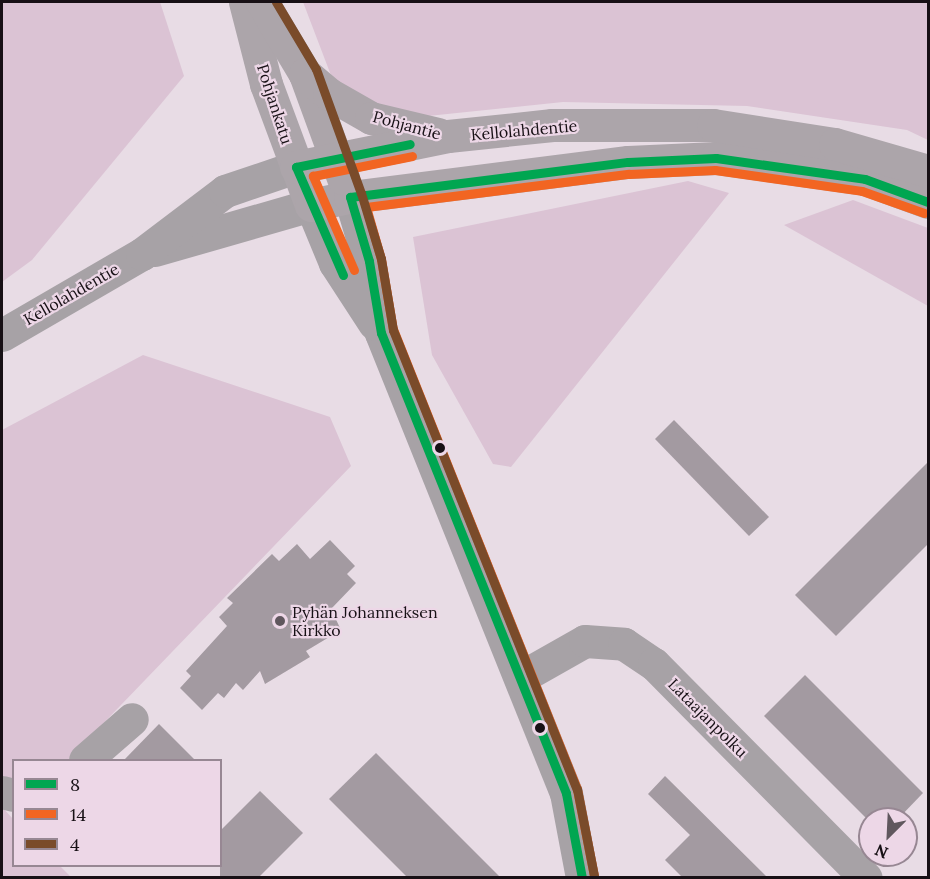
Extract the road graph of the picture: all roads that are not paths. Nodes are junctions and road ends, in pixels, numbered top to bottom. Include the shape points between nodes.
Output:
1 (245, 2) edge
2 (262, 2) edge
3 (305, 75) junction
4 (448, 136) junction
5 (335, 159) junction
6 (296, 167) junction
7 (928, 171) edge
8 (350, 196) junction
9 (928, 202) edge
10 (311, 205) junction
11 (142, 254) junction
12 (381, 333) junction
13 (2, 335) edge
14 (520, 677) junction
15 (132, 718) dead end
16 (86, 759) edge
17 (582, 878) edge
18 (866, 878) edge

1 - 6 main road, Pohjankatu via 266,84
2 - 3 main road, Pohjankatu
3 - 4 main road, Pohjantie via 371,118
3 - 5 main road, Pohjankatu
4 - 5 main road, Kellolahdentie
4 - 7 main road, Kellolahdentie via 552,125 713,125 836,144
5 - 6 main road, Kellolahdentie
5 - 8 main road, Pohjankatu
6 - 10 main road, Pohjankatu
6 - 11 street, Kellolahdentie via 225,191
8 - 9 main road, Kellolahdentie via 628,162 716,158 865,179
8 - 10 main road, Kellolahdentie
8 - 12 street via 369,261
10 - 11 street, Kellolahdentie via 237,230
10 - 12 street via 335,263
11 - 13 street, Kellolahdentie
12 - 14 street
14 - 17 street via 566,793
14 - 18 street, Lataajanpolku via 585,641 624,644 654,664
15 - 16 street

